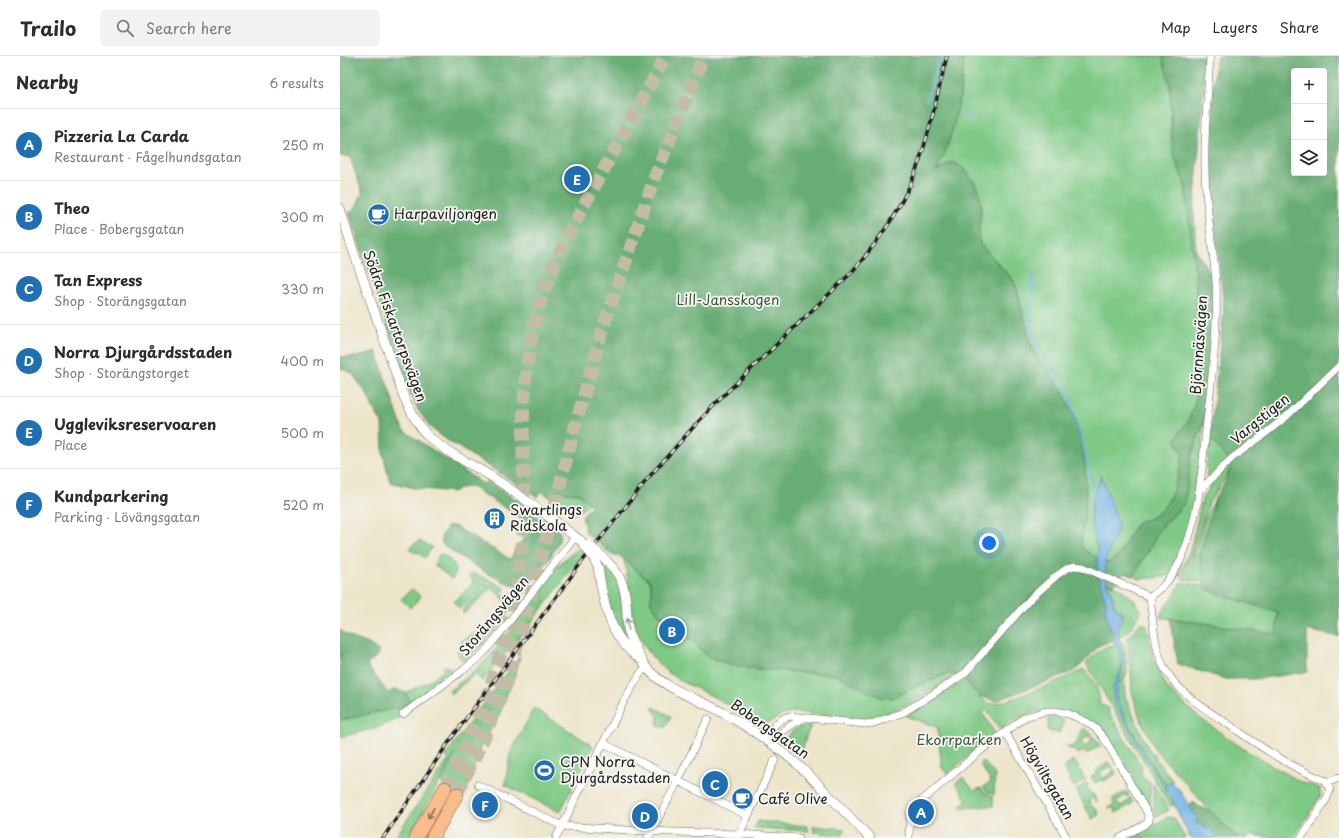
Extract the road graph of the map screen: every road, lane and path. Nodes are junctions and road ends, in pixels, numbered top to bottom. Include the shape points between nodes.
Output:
1 (1210, 56) edge
2 (340, 208) edge
3 (1339, 366) edge
4 (1198, 492) junction
5 (578, 539) junction
6 (1150, 597) junction
7 (644, 663) junction
8 (403, 714) dead end
9 (806, 718) junction
10 (708, 719) dead end
11 (1005, 732) junction
12 (768, 741) junction
13 (603, 743) junction
14 (775, 760) dead end
15 (1339, 778) edge
16 (678, 781) junction
17 (1326, 783) junction
18 (478, 785) dead end
19 (445, 788) tunnel mouth
20 (457, 794) tunnel mouth
21 (748, 816) junction
22 (562, 826) junction
23 (649, 835) edge
24 (738, 836) edge
25 (416, 838) edge
26 (432, 838) edge
27 (556, 838) edge
28 (799, 838) edge
29 (869, 838) edge
30 (909, 838) edge
31 (1067, 838) edge
32 (1120, 838) edge
33 (1301, 838) edge

1 - 4 street, Björnnäsvägen via 1205,123 1205,168 1216,282 1216,320
2 - 5 street, Södra Fiskartorpsvägen via 405,400 413,416 428,436 439,445 522,497
3 - 4 street, Vargstigen via 1288,416 1232,458
4 - 6 street, Björnnäsvägen via 1184,553 1170,579
5 - 7 street, Bobergsgatan, bridge via 598,567 606,611 612,625 624,644
7 -> 5 street, Bobergsgatan, bridge via 628,630 623,585 619,576 605,559
5 - 8 street, Storängsvägen via 483,654
6 - 9 street via 1096,572 1074,566 1056,576 1031,598 965,673 904,712 865,724
6 - 17 street via 1159,654 1174,683 1217,717 1281,760
7 - 12 street, Bobergsgatan via 661,680 740,722
7 - 13 street
9 - 12 street
9 - 12 street via 784,717 769,734
10 - 16 street
11 - 30 street via 913,808 910,815
11 - 31 street, Högviltsgatan
11 - 32 street via 1025,717 1046,711 1069,714 1096,729 1104,738 1149,821
12 - 29 street, Bobergsgatan via 798,764
13 - 16 street
13 - 22 street
14 - 21 street
15 - 17 street
16 - 21 street
16 - 23 street
17 - 33 street via 1330,790 1326,800
18 - 22 street
19 -> 25 highway
20 - 26 highway
21 - 24 street
22 - 23 street
22 - 27 street
23 - 24 street
24 - 28 street

